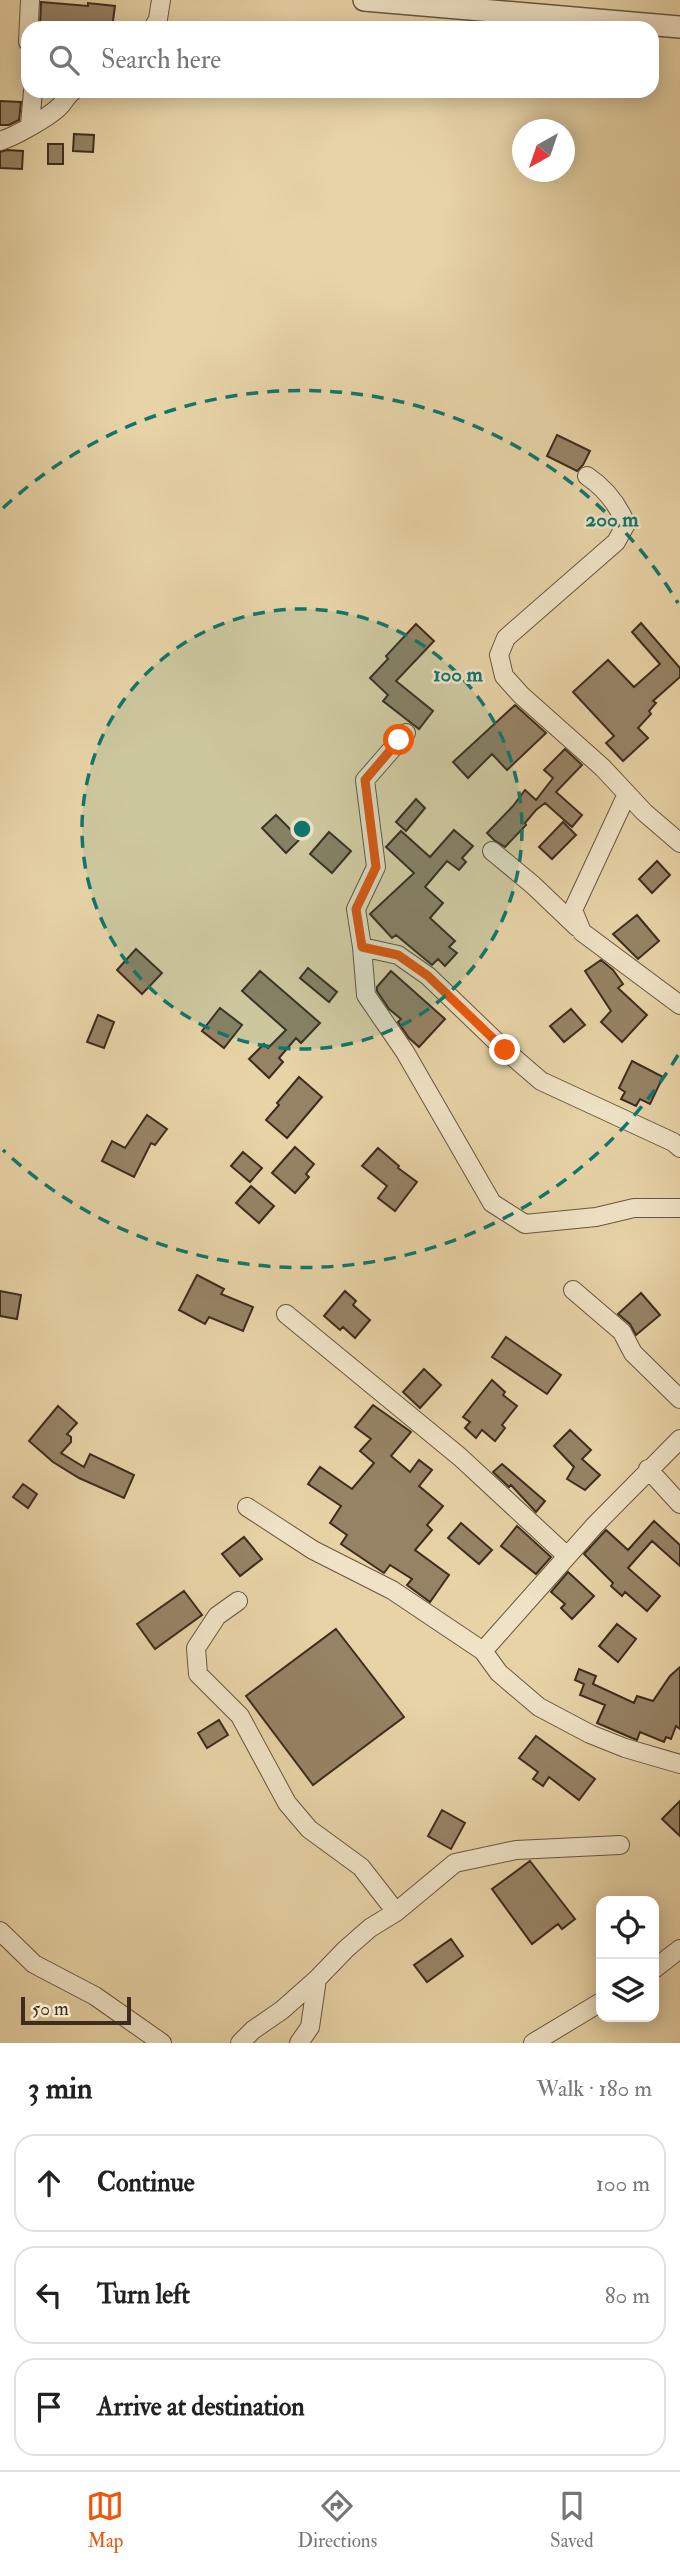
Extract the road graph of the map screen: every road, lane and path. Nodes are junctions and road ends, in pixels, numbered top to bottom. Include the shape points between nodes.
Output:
1 (30, 0) edge
2 (161, 0) edge
3 (364, 0) edge
4 (29, 21) edge
5 (157, 21) edge
6 (610, 21) edge
7 (659, 25) edge
8 (680, 27) edge
9 (32, 98) edge
10 (67, 98) edge
11 (30, 125) junction
12 (0, 141) edge
13 (587, 476) dead end
14 (406, 733) dead end
15 (627, 794) junction
16 (680, 844) edge
17 (492, 851) dead end
18 (582, 932) junction
19 (362, 947) junction
20 (680, 1005) edge
21 (680, 1148) edge
22 (680, 1208) edge
23 (573, 1290) dead end
24 (286, 1314) dead end
25 (680, 1399) edge
26 (680, 1439) edge
27 (648, 1469) junction
28 (680, 1504) edge
29 (247, 1507) dead end
30 (567, 1556) junction
31 (238, 1601) dead end
32 (483, 1651) junction
33 (680, 1764) edge
34 (620, 1845) dead end
35 (396, 1912) junction
36 (0, 1931) edge
37 (680, 1949) edge
38 (659, 1965) edge
39 (317, 1979) junction
40 (596, 2005) edge
41 (162, 2043) edge
42 (240, 2043) edge
43 (299, 2043) edge
44 (533, 2043) edge

1 - 4 street
2 - 5 street
3 - 6 street
7 - 8 street
9 - 11 street
10 - 11 street
11 - 12 street via 18,136
13 - 15 street via 600,485 626,524 616,542 506,638 499,655 504,676 521,695
14 - 19 street via 365,780 376,867 356,909
15 - 16 street
15 - 18 street via 573,910
17 - 18 street
18 - 20 street
19 - 21 street via 398,955 428,976 541,1081
19 - 22 street via 366,995 405,1052 492,1203 525,1224 634,1208
23 - 25 street via 622,1332 633,1353
24 - 30 street via 460,1457
26 - 27 street
27 - 28 street
27 - 30 street
29 - 32 street via 313,1550 392,1590
30 - 32 street
31 - 35 street via 217,1616 196,1648 198,1674 240,1716 294,1811 309,1829 361,1867
32 - 33 street via 499,1673 539,1707 590,1734
34 - 35 street via 516,1850 455,1863
35 - 39 street via 370,1928
36 - 41 street via 34,1964 96,1996
37 - 38 street
39 - 42 street
39 - 43 street via 310,2027
40 - 44 street

